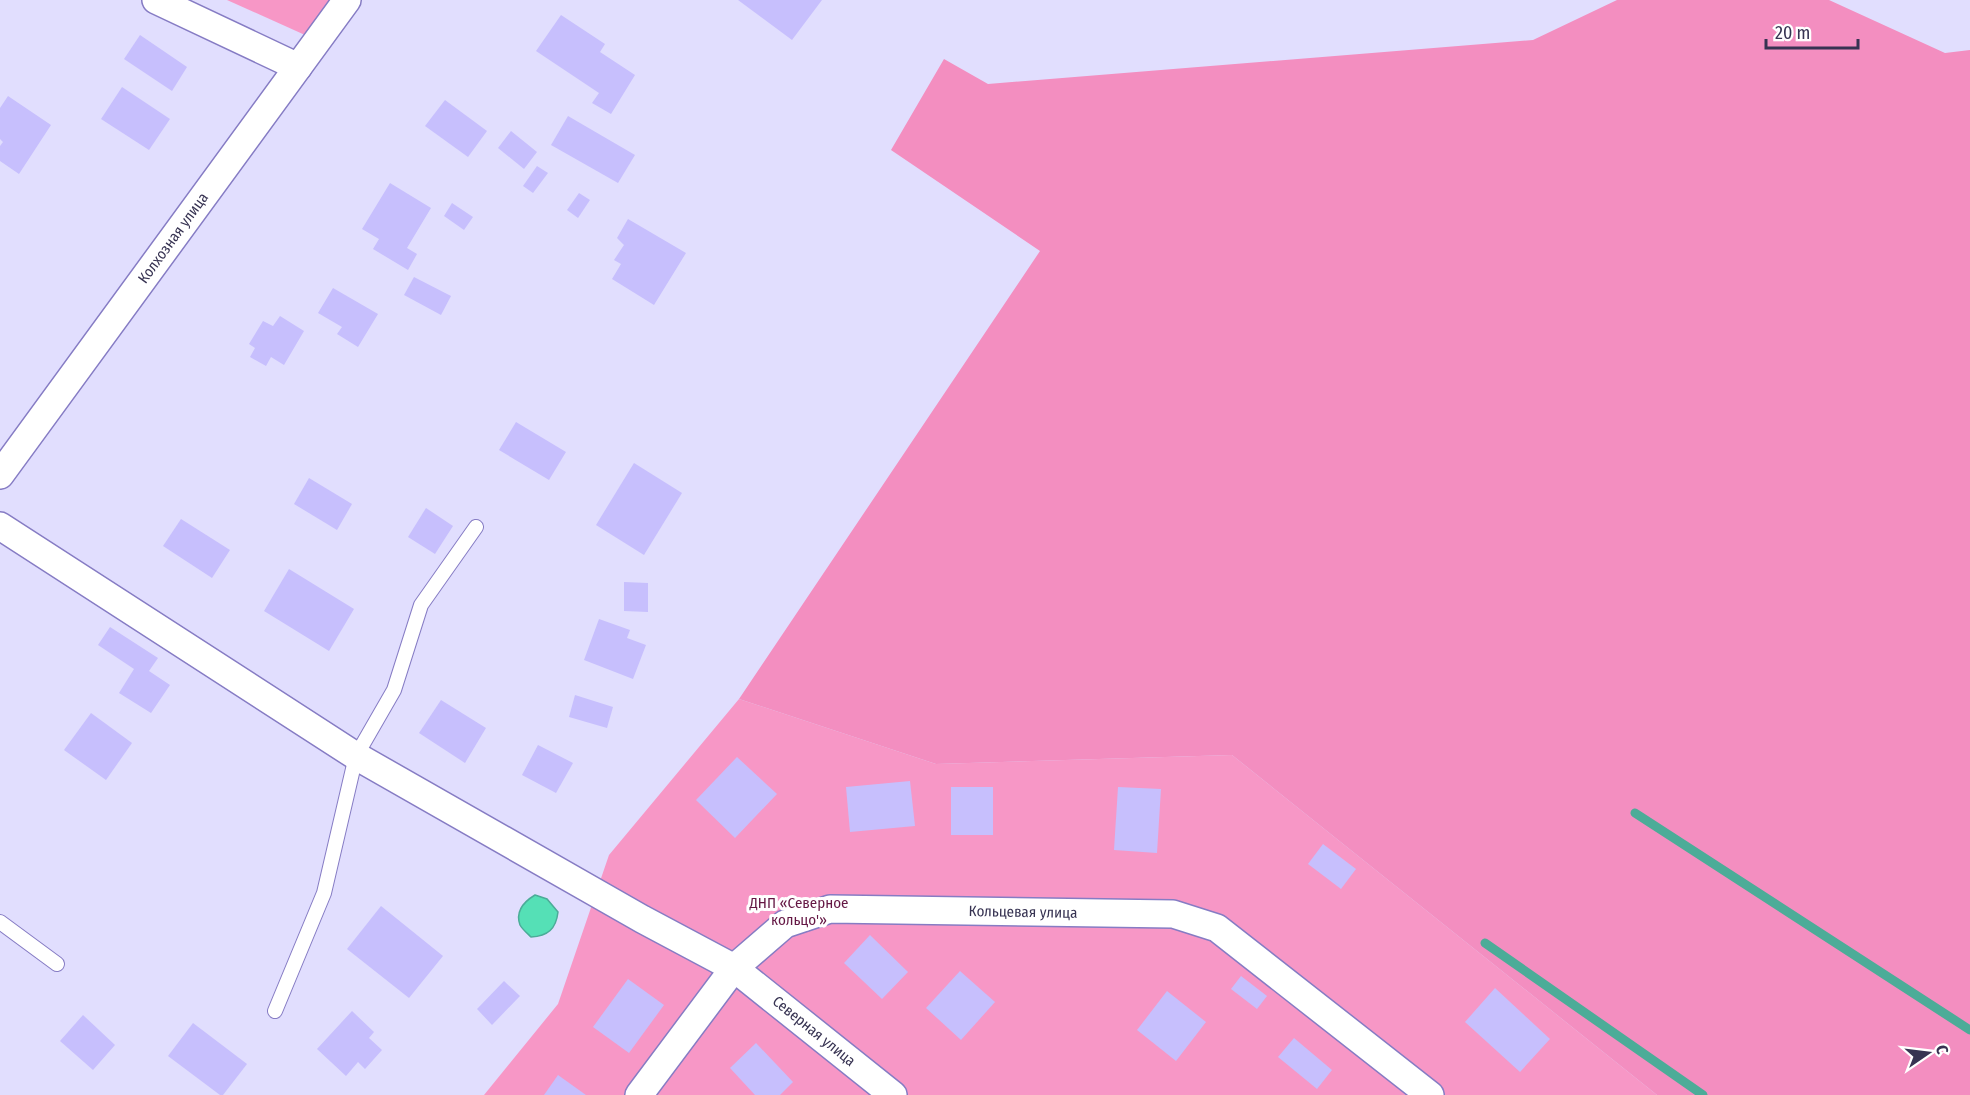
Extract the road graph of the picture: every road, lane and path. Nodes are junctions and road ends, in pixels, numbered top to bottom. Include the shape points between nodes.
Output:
1 (156, 0) edge
2 (347, 0) edge
3 (298, 67) junction
4 (0, 475) edge
5 (0, 525) edge
6 (476, 527) dead end
7 (356, 756) junction
8 (0, 922) edge
9 (57, 964) dead end
10 (734, 968) junction
11 (275, 1011) dead end
12 (639, 1095) edge
13 (894, 1095) edge
14 (1430, 1095) edge

1 - 3 street
2 - 3 street, Колхозная улица
3 - 4 street, Колхозная улица
5 - 7 street, Северная улица
6 - 7 lane via 421,605 394,690
7 - 10 street, Северная улица
7 - 11 lane via 324,893
8 - 9 lane
10 - 12 street, Кольцевая улица
10 - 13 street, Северная улица
10 - 14 street, Кольцевая улица via 785,924 830,909 1173,914 1217,928

